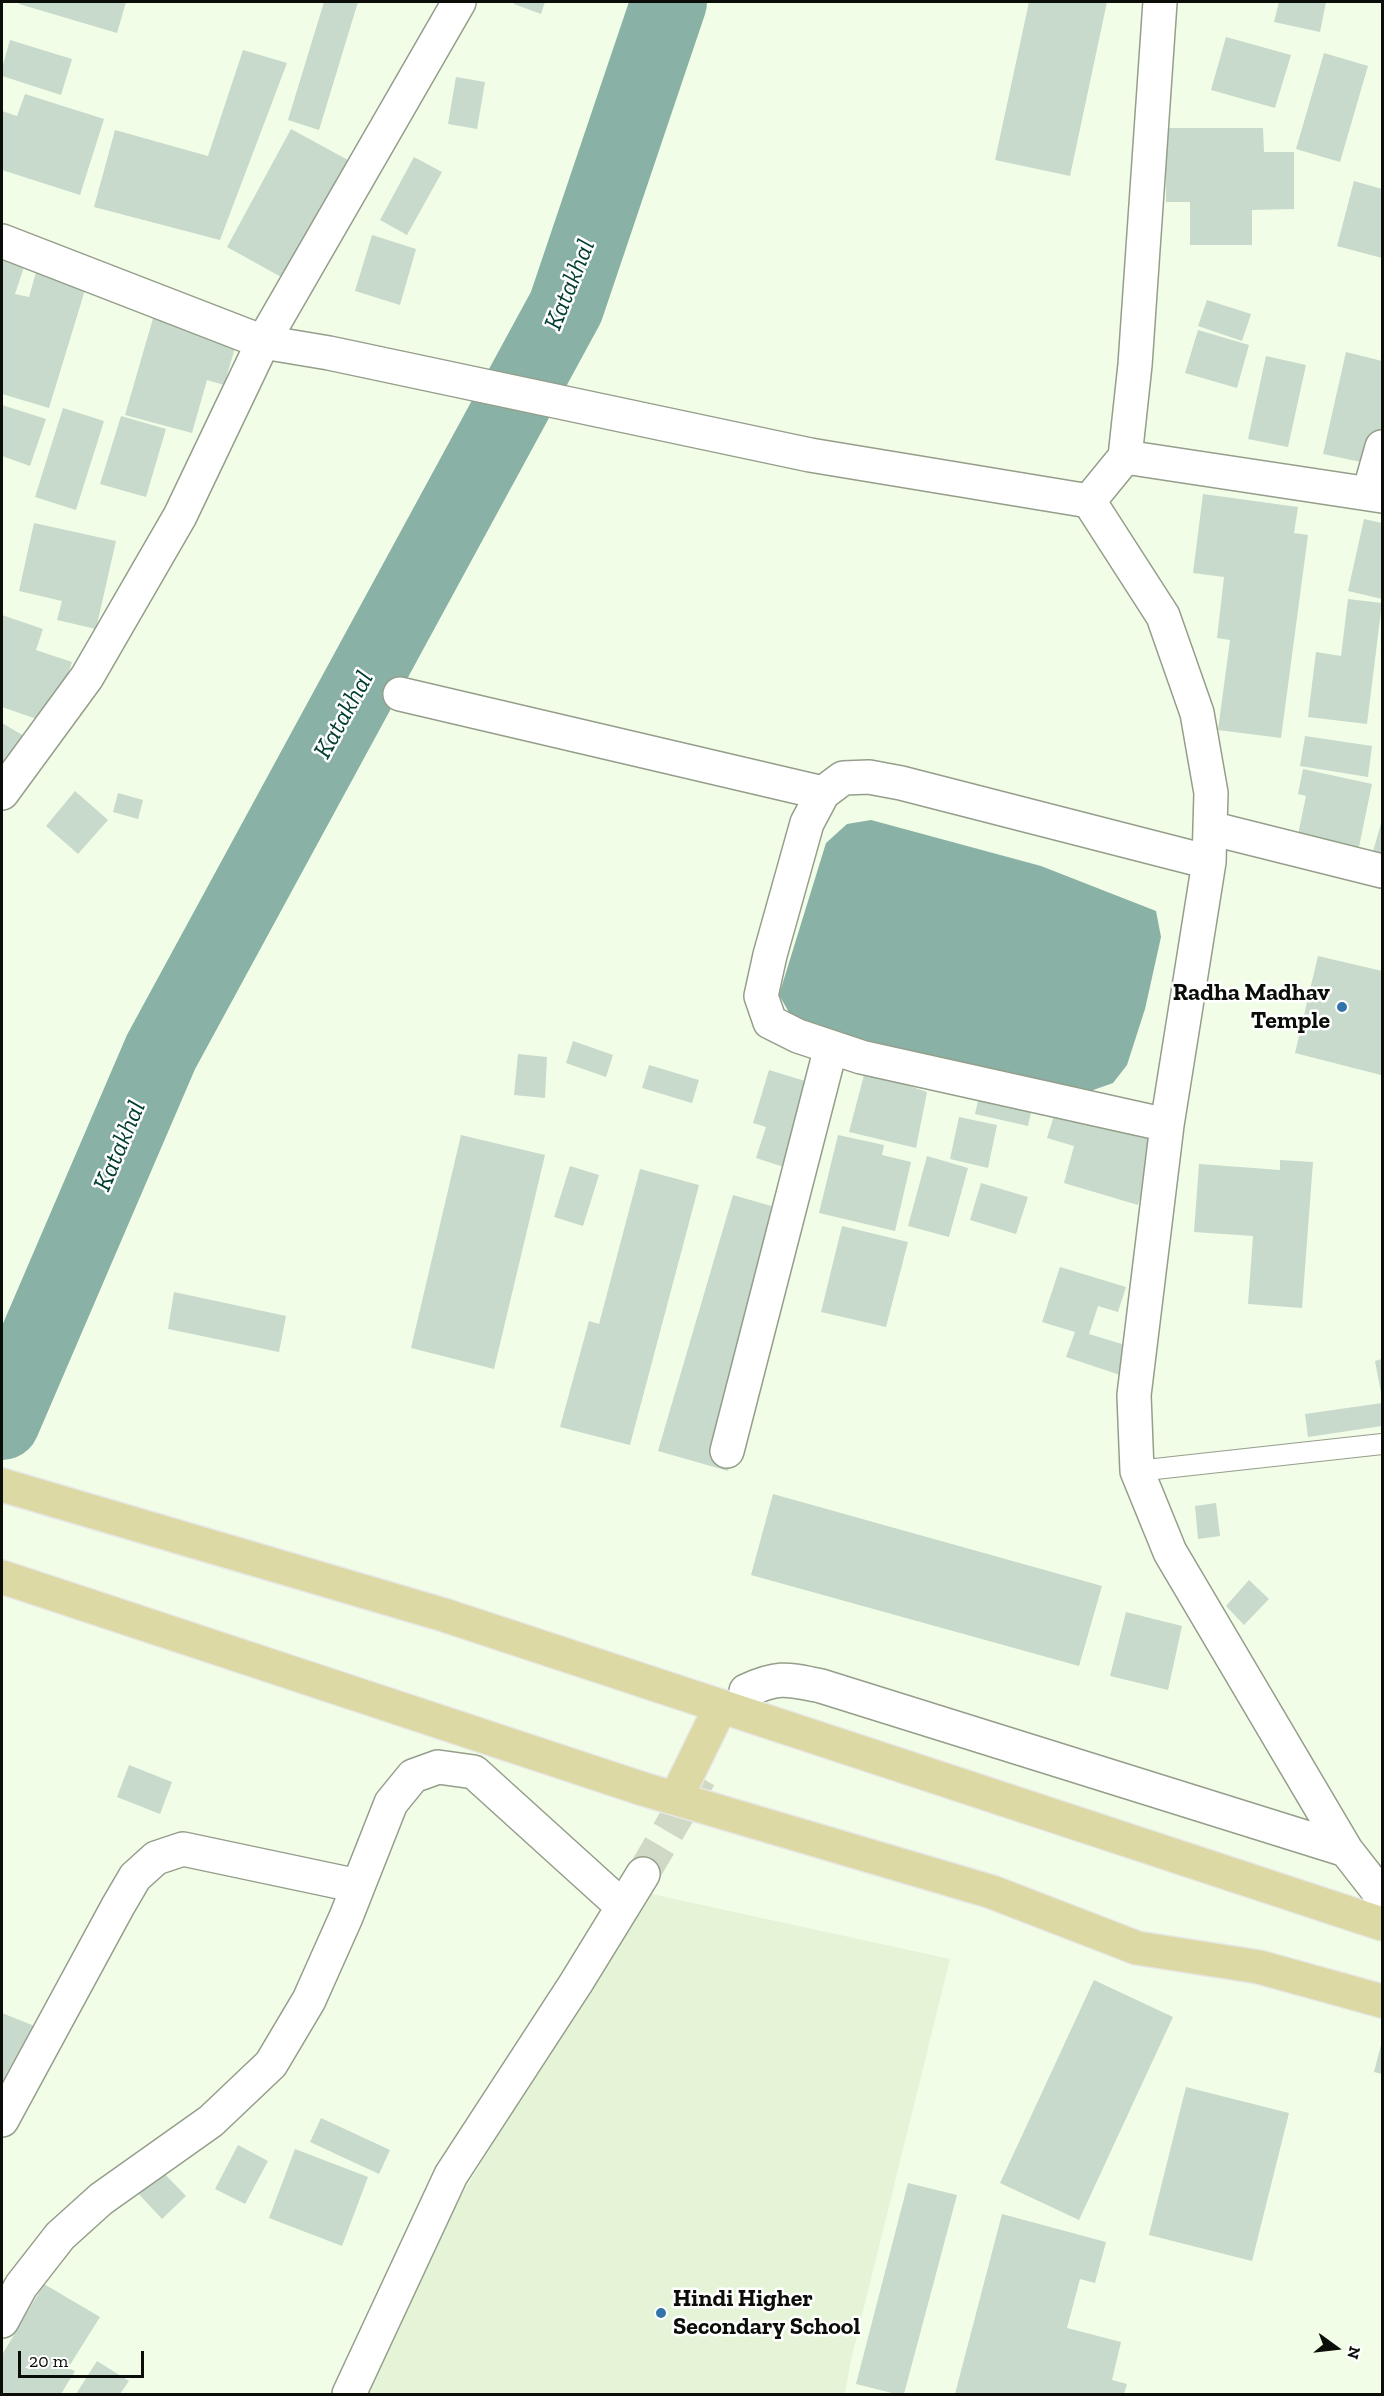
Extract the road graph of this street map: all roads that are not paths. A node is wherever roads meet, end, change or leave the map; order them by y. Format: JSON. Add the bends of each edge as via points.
{"nodes":[{"id":1,"x":459,"y":2,"type":"edge"},
{"id":2,"x":1160,"y":2,"type":"edge"},
{"id":3,"x":2,"y":241,"type":"edge"},
{"id":4,"x":263,"y":342,"type":"junction"},
{"id":5,"x":1383,"y":447,"type":"edge"},
{"id":6,"x":1125,"y":457,"type":"junction"},
{"id":7,"x":1376,"y":494,"type":"edge"},
{"id":8,"x":1089,"y":501,"type":"junction"},
{"id":9,"x":400,"y":694,"type":"dead end"},
{"id":10,"x":2,"y":793,"type":"edge"},
{"id":11,"x":823,"y":794,"type":"junction"},
{"id":12,"x":1210,"y":828,"type":"junction"},
{"id":13,"x":1209,"y":862,"type":"junction"},
{"id":14,"x":1383,"y":871,"type":"edge"},
{"id":15,"x":831,"y":1047,"type":"junction"},
{"id":16,"x":1167,"y":1125,"type":"junction"},
{"id":17,"x":1383,"y":1444,"type":"edge"},
{"id":18,"x":727,"y":1451,"type":"dead end"},
{"id":19,"x":1137,"y":1471,"type":"junction"},
{"id":20,"x":2,"y":1485,"type":"edge"},
{"id":21,"x":2,"y":1577,"type":"edge"},
{"id":22,"x":734,"y":1699,"type":"junction"},
{"id":23,"x":676,"y":1798,"type":"junction"},
{"id":24,"x":1346,"y":1850,"type":"junction"},
{"id":25,"x":643,"y":1874,"type":"tunnel mouth"},
{"id":26,"x":358,"y":1886,"type":"junction"},
{"id":27,"x":1383,"y":1896,"type":"edge"},
{"id":28,"x":623,"y":1907,"type":"junction"},
{"id":29,"x":1383,"y":1924,"type":"edge"},
{"id":30,"x":1383,"y":2001,"type":"edge"},
{"id":31,"x":2,"y":2120,"type":"edge"},
{"id":32,"x":2,"y":2321,"type":"edge"},
{"id":33,"x":349,"y":2394,"type":"edge"}],
"edges":[{"from":1,"to":4,"type":"street"},
{"from":2,"to":6,"type":"street"},
{"from":3,"to":4,"type":"street"},
{"from":4,"to":8,"type":"street","via":[[810,455]]},
{"from":4,"to":10,"type":"street","via":[[180,516],[140,586],[87,676]]},
{"from":5,"to":7,"type":"street"},
{"from":6,"to":7,"type":"street"},
{"from":6,"to":8,"type":"street"},
{"from":8,"to":12,"type":"street","via":[[1163,616],[1197,713],[1211,793]]},
{"from":9,"to":11,"type":"street"},
{"from":11,"to":13,"type":"street","via":[[843,778],[869,777]]},
{"from":11,"to":15,"type":"street","via":[[807,823],[761,996],[770,1022]]},
{"from":12,"to":13,"type":"street"},
{"from":12,"to":14,"type":"street"},
{"from":13,"to":16,"type":"street"},
{"from":15,"to":16,"type":"street"},
{"from":15,"to":18,"type":"street"},
{"from":16,"to":19,"type":"street","via":[[1134,1395]]},
{"from":17,"to":19,"type":"lane"},
{"from":19,"to":24,"type":"street","via":[[1170,1552]]},
{"from":20,"to":22,"type":"main road"},
{"from":21,"to":23,"type":"main road"},
{"from":22,"to":23,"type":"main road"},
{"from":22,"to":24,"type":"street","via":[[771,1680],[820,1686]]},
{"from":22,"to":29,"type":"main road"},
{"from":23,"to":30,"type":"main road","via":[[992,1892],[1137,1948],[1259,1967]]},
{"from":24,"to":27,"type":"street"},
{"from":25,"to":28,"type":"street"},
{"from":26,"to":28,"type":"street","via":[[391,1803],[413,1776],[438,1767],[474,1772]]},
{"from":26,"to":31,"type":"street","via":[[183,1849],[156,1858],[135,1877]]},
{"from":26,"to":32,"type":"street","via":[[309,2000],[271,2064],[211,2121],[101,2199],[60,2236],[21,2286]]},
{"from":28,"to":33,"type":"street","via":[[451,2175]]}]}
